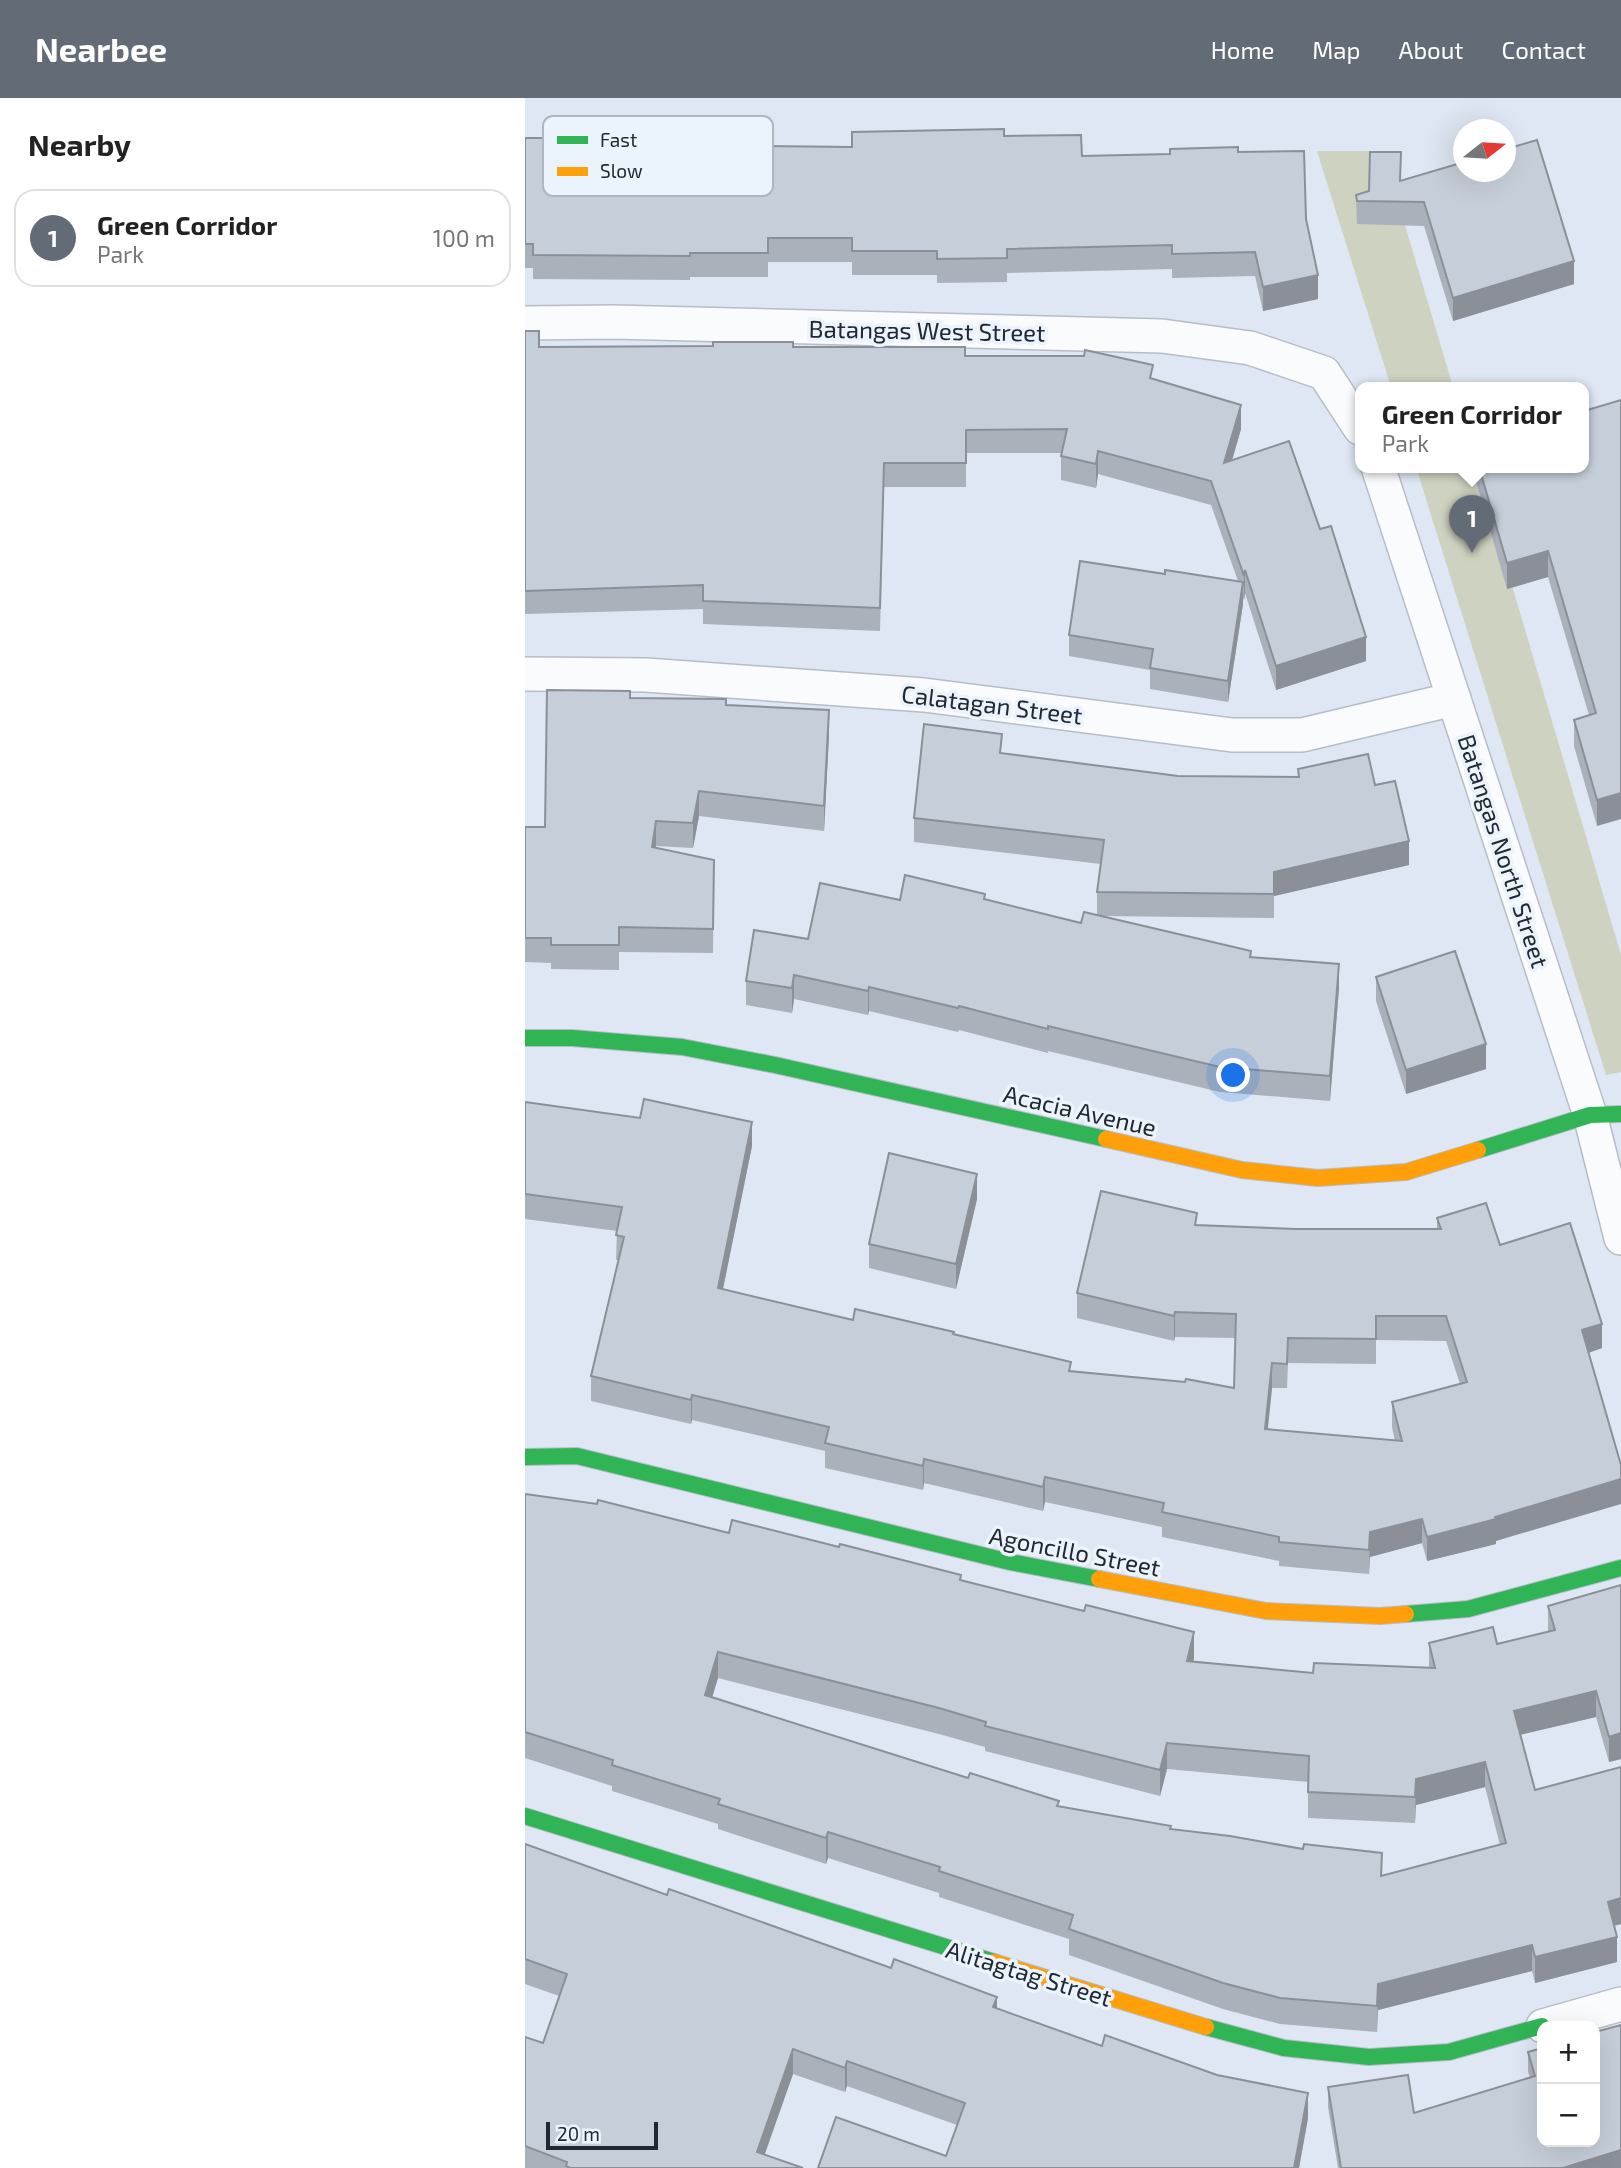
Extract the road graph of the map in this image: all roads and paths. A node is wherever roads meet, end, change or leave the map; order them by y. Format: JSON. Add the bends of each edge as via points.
{"nodes":[{"id":1,"x":525,"y":323,"type":"edge"},
{"id":2,"x":1355,"y":420,"type":"edge"},
{"id":3,"x":1380,"y":473,"type":"edge"},
{"id":4,"x":525,"y":674,"type":"edge"},
{"id":5,"x":1454,"y":699,"type":"junction"},
{"id":6,"x":525,"y":1038,"type":"edge"},
{"id":7,"x":1605,"y":1114,"type":"edge"},
{"id":8,"x":1621,"y":1238,"type":"edge"},
{"id":9,"x":525,"y":1457,"type":"edge"},
{"id":10,"x":1621,"y":1568,"type":"edge"},
{"id":11,"x":525,"y":1816,"type":"edge"},
{"id":12,"x":1621,"y":2004,"type":"edge"},
{"id":13,"x":1561,"y":2021,"type":"edge"},
{"id":14,"x":1537,"y":2028,"type":"edge"}],
"edges":[{"from":1,"to":2,"type":"street","name":"Batangas West Street","via":[[1162,336],[1250,348],[1324,373]]},
{"from":3,"to":5,"type":"street","name":"Batangas North Street"},
{"from":4,"to":5,"type":"street","name":"Calatagan Street","via":[[646,675],[924,695],[1232,735],[1302,735]]},
{"from":5,"to":7,"type":"street","name":"Batangas North Street"},
{"from":6,"to":7,"type":"street","name":"Acacia Avenue","via":[[683,1047],[1242,1170],[1318,1178],[1406,1172]]},
{"from":7,"to":8,"type":"street","name":"Batangas North Street"},
{"from":9,"to":10,"type":"street","name":"Agoncillo Street","via":[[577,1456],[1010,1562],[1266,1611],[1380,1616],[1468,1609]]},
{"from":11,"to":14,"type":"street","name":"Alitagtag Street","via":[[1163,2015],[1285,2048],[1369,2057],[1449,2052]]},
{"from":12,"to":13,"type":"street","name":"Alitagtag Street"}]}
